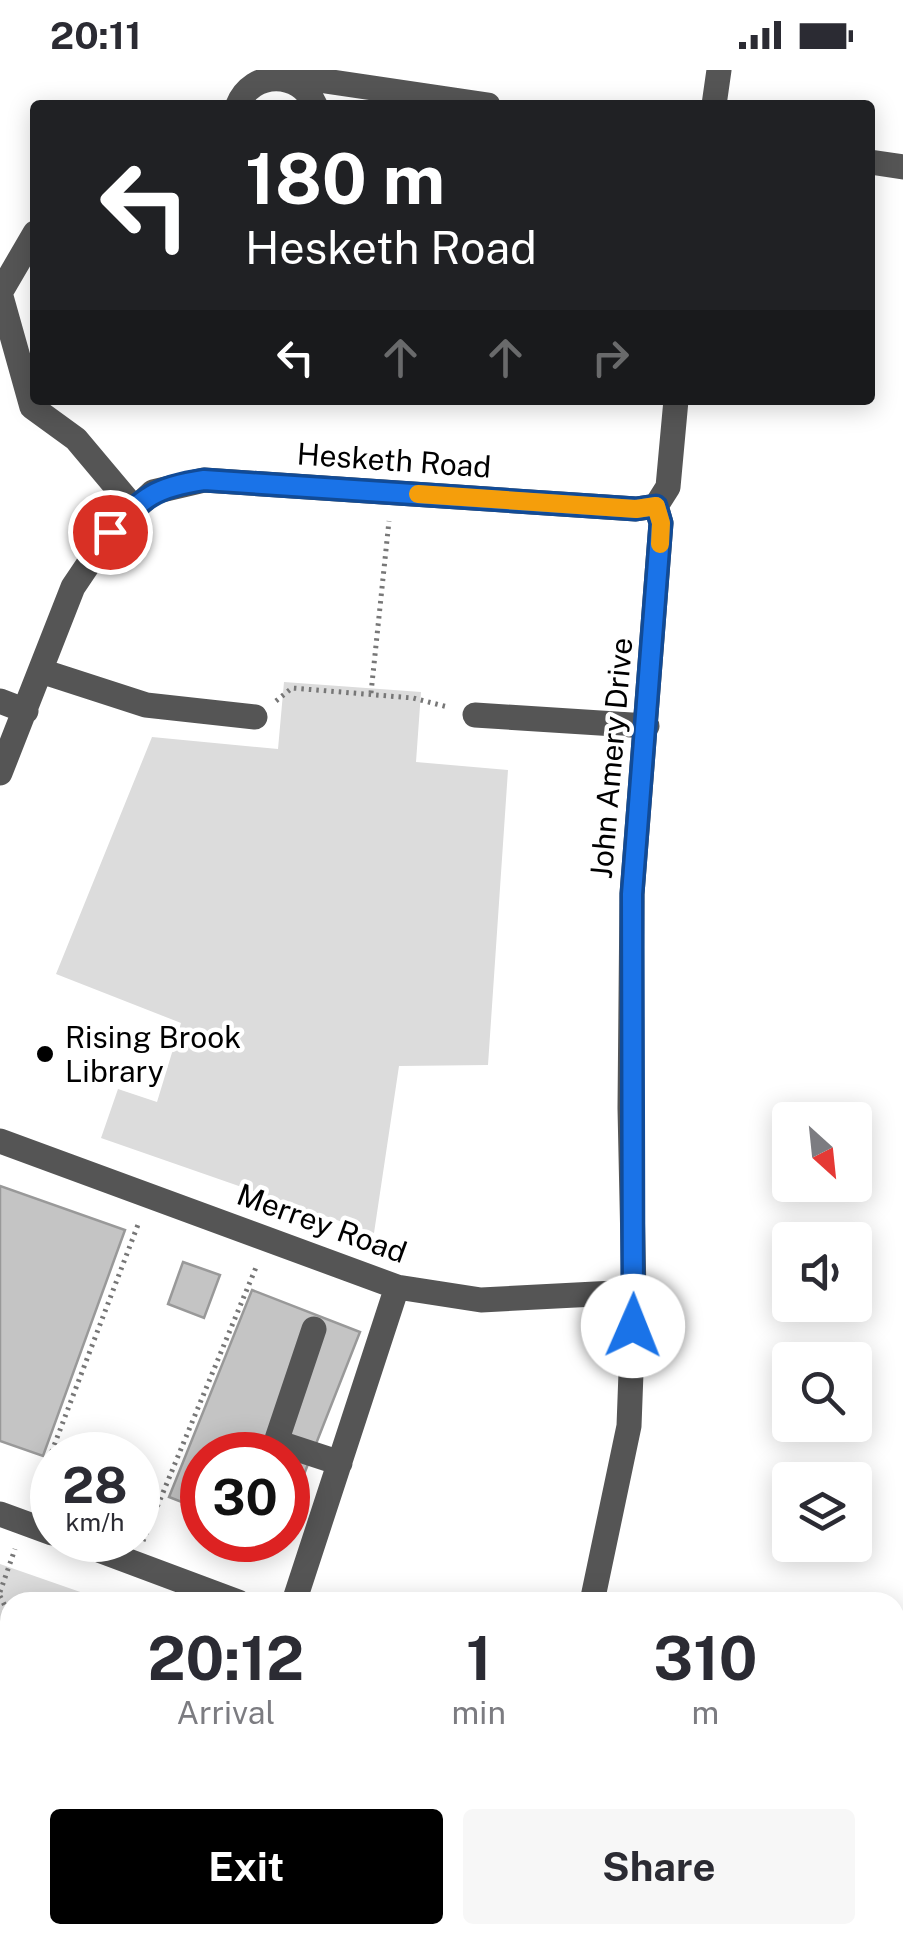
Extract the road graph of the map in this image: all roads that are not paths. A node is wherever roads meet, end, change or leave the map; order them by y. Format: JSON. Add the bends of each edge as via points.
{"nodes":[{"id":1,"x":720,"y":70,"type":"edge"},
{"id":2,"x":291,"y":76,"type":"junction"},
{"id":3,"x":241,"y":100,"type":"edge"},
{"id":4,"x":313,"y":100,"type":"edge"},
{"id":5,"x":454,"y":100,"type":"edge"},
{"id":6,"x":715,"y":100,"type":"edge"},
{"id":7,"x":875,"y":163,"type":"edge"},
{"id":8,"x":903,"y":167,"type":"edge"},
{"id":9,"x":30,"y":242,"type":"edge"},
{"id":10,"x":30,"y":400,"type":"edge"},
{"id":11,"x":31,"y":405,"type":"edge"},
{"id":12,"x":676,"y":405,"type":"edge"},
{"id":13,"x":656,"y":506,"type":"junction"},
{"id":14,"x":134,"y":508,"type":"junction"},
{"id":15,"x":41,"y":671,"type":"junction"},
{"id":16,"x":0,"y":700,"type":"edge"},
{"id":17,"x":26,"y":711,"type":"junction"},
{"id":18,"x":476,"y":715,"type":"road end"},
{"id":19,"x":255,"y":717,"type":"road end"},
{"id":20,"x":647,"y":726,"type":"junction"},
{"id":21,"x":0,"y":773,"type":"edge"},
{"id":22,"x":0,"y":1141,"type":"edge"},
{"id":23,"x":397,"y":1286,"type":"junction"},
{"id":24,"x":634,"y":1292,"type":"junction"},
{"id":25,"x":314,"y":1329,"type":"dead end"},
{"id":26,"x":340,"y":1463,"type":"junction"},
{"id":27,"x":135,"y":1562,"type":"edge"},
{"id":28,"x":212,"y":1592,"type":"edge"},
{"id":29,"x":297,"y":1592,"type":"edge"},
{"id":30,"x":594,"y":1592,"type":"edge"}],
"edges":[{"from":1,"to":6,"type":"street"},
{"from":2,"to":3,"type":"street","via":[[264,76]]},
{"from":2,"to":4,"type":"street"},
{"from":2,"to":5,"type":"street"},
{"from":7,"to":8,"type":"street"},
{"from":9,"to":10,"type":"street","via":[[0,293]]},
{"from":11,"to":14,"type":"street","via":[[76,439]]},
{"from":12,"to":13,"type":"street","name":"John Amery Drive","via":[[668,487]]},
{"from":13,"to":14,"type":"street","name":"Hesketh Road","via":[[204,480],[153,492]]},
{"from":13,"to":20,"type":"street","name":"John Amery Drive","via":[[661,523]]},
{"from":14,"to":15,"type":"street","name":"Hesketh Road","via":[[73,587]]},
{"from":15,"to":17,"type":"street","name":"Hesketh Road"},
{"from":15,"to":19,"type":"street","via":[[146,704]]},
{"from":16,"to":17,"type":"street"},
{"from":17,"to":21,"type":"street","name":"Hesketh Road"},
{"from":18,"to":20,"type":"street"},
{"from":20,"to":24,"type":"street","name":"John Amery Drive","via":[[632,894]]},
{"from":22,"to":23,"type":"street","name":"Merrey Road"},
{"from":23,"to":24,"type":"street","name":"Merrey Road","via":[[481,1300]]},
{"from":23,"to":26,"type":"street"},
{"from":24,"to":30,"type":"street","name":"John Amery Drive","via":[[629,1426]]},
{"from":25,"to":26,"type":"street","via":[[276,1442]]},
{"from":26,"to":29,"type":"street"},
{"from":27,"to":28,"type":"street"}]}
